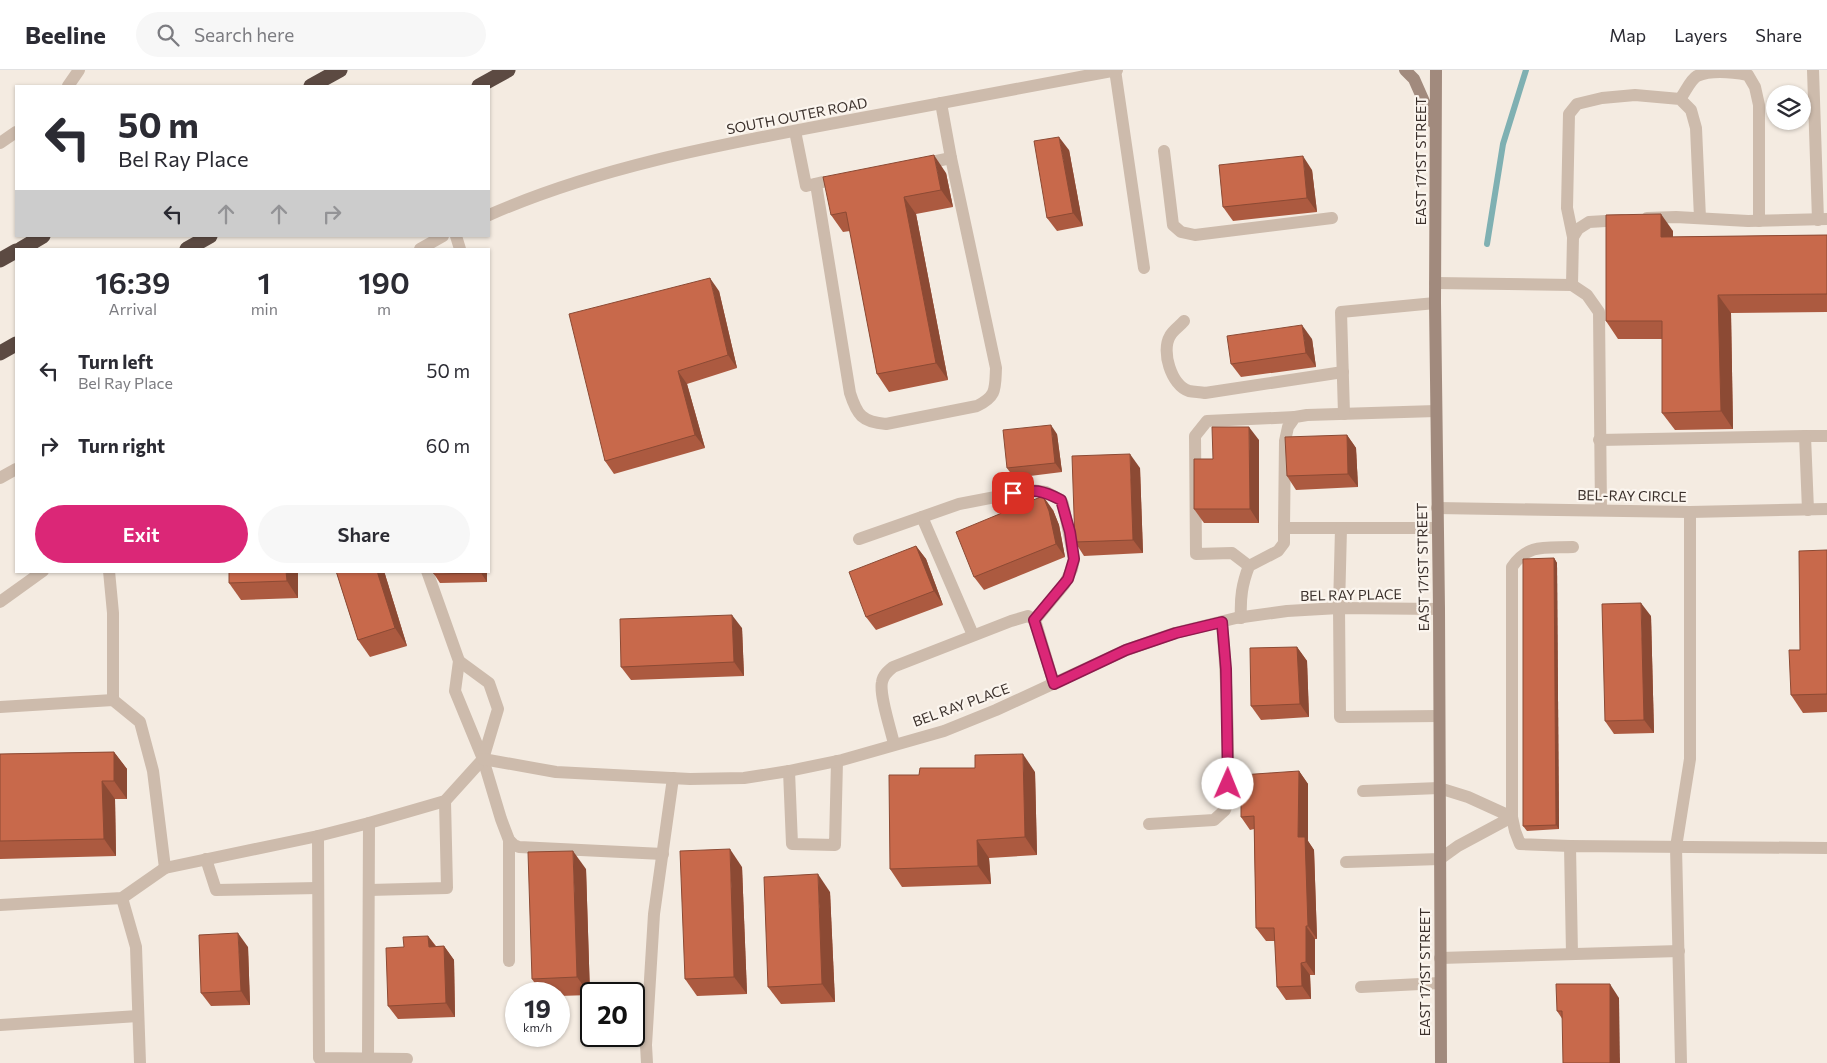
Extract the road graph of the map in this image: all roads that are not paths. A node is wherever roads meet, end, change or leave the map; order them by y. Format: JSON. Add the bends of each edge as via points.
{"nodes":[{"id":1,"x":79,"y":70,"type":"edge"},
{"id":2,"x":340,"y":70,"type":"edge"},
{"id":3,"x":1116,"y":70,"type":"edge"},
{"id":4,"x":1405,"y":70,"type":"edge"},
{"id":5,"x":1436,"y":70,"type":"edge"},
{"id":6,"x":1813,"y":70,"type":"edge"},
{"id":7,"x":507,"y":71,"type":"edge"},
{"id":8,"x":69,"y":85,"type":"edge"},
{"id":9,"x":313,"y":85,"type":"edge"},
{"id":10,"x":481,"y":85,"type":"edge"},
{"id":11,"x":1680,"y":99,"type":"junction"},
{"id":12,"x":941,"y":103,"type":"junction"},
{"id":13,"x":1436,"y":128,"type":"junction"},
{"id":14,"x":794,"y":131,"type":"junction"},
{"id":15,"x":15,"y":133,"type":"edge"},
{"id":16,"x":0,"y":143,"type":"edge"},
{"id":17,"x":1164,"y":151,"type":"dead end"},
{"id":18,"x":950,"y":158,"type":"junction"},
{"id":19,"x":912,"y":166,"type":"edge"},
{"id":20,"x":836,"y":180,"type":"edge"},
{"id":21,"x":816,"y":184,"type":"junction"},
{"id":22,"x":490,"y":215,"type":"edge"},
{"id":23,"x":1332,"y":218,"type":"dead end"},
{"id":24,"x":1700,"y":218,"type":"junction"},
{"id":25,"x":1823,"y":220,"type":"edge"},
{"id":26,"x":1759,"y":221,"type":"junction"},
{"id":27,"x":41,"y":237,"type":"edge"},
{"id":28,"x":208,"y":237,"type":"edge"},
{"id":29,"x":441,"y":237,"type":"edge"},
{"id":30,"x":1573,"y":237,"type":"junction"},
{"id":31,"x":23,"y":248,"type":"edge"},
{"id":32,"x":189,"y":248,"type":"edge"},
{"id":33,"x":422,"y":248,"type":"edge"},
{"id":34,"x":15,"y":252,"type":"edge"},
{"id":35,"x":0,"y":260,"type":"edge"},
{"id":36,"x":1144,"y":268,"type":"dead end"},
{"id":37,"x":1435,"y":283,"type":"junction"},
{"id":38,"x":1572,"y":285,"type":"junction"},
{"id":39,"x":1435,"y":303,"type":"junction"},
{"id":40,"x":1184,"y":321,"type":"dead end"},
{"id":41,"x":15,"y":345,"type":"edge"},
{"id":42,"x":0,"y":353,"type":"edge"},
{"id":43,"x":1343,"y":372,"type":"junction"},
{"id":44,"x":1436,"y":411,"type":"junction"},
{"id":45,"x":1344,"y":414,"type":"junction"},
{"id":46,"x":1295,"y":417,"type":"junction"},
{"id":47,"x":1805,"y":436,"type":"junction"},
{"id":48,"x":1827,"y":436,"type":"edge"},
{"id":49,"x":1599,"y":440,"type":"junction"},
{"id":50,"x":15,"y":469,"type":"edge"},
{"id":51,"x":0,"y":478,"type":"edge"},
{"id":52,"x":1437,"y":508,"type":"junction"},
{"id":53,"x":1601,"y":510,"type":"junction"},
{"id":54,"x":1808,"y":510,"type":"junction"},
{"id":55,"x":1827,"y":510,"type":"edge"},
{"id":56,"x":1690,"y":512,"type":"junction"},
{"id":57,"x":922,"y":516,"type":"junction"},
{"id":58,"x":1284,"y":528,"type":"junction"},
{"id":59,"x":1341,"y":528,"type":"junction"},
{"id":60,"x":1437,"y":528,"type":"junction"},
{"id":61,"x":859,"y":539,"type":"dead end"},
{"id":62,"x":1572,"y":547,"type":"dead end"},
{"id":63,"x":1249,"y":566,"type":"junction"},
{"id":64,"x":40,"y":573,"type":"edge"},
{"id":65,"x":109,"y":573,"type":"edge"},
{"id":66,"x":428,"y":573,"type":"edge"},
{"id":67,"x":0,"y":602,"type":"edge"},
{"id":68,"x":1339,"y":608,"type":"junction"},
{"id":69,"x":1439,"y":609,"type":"junction"},
{"id":70,"x":1241,"y":618,"type":"junction"},
{"id":71,"x":1034,"y":620,"type":"junction"},
{"id":72,"x":1222,"y":622,"type":"junction"},
{"id":73,"x":973,"y":635,"type":"junction"},
{"id":74,"x":459,"y":661,"type":"junction"},
{"id":75,"x":1054,"y":684,"type":"junction"},
{"id":76,"x":114,"y":700,"type":"junction"},
{"id":77,"x":0,"y":708,"type":"edge"},
{"id":78,"x":1439,"y":716,"type":"junction"},
{"id":79,"x":894,"y":744,"type":"junction"},
{"id":80,"x":483,"y":759,"type":"junction"},
{"id":81,"x":837,"y":761,"type":"junction"},
{"id":82,"x":789,"y":771,"type":"junction"},
{"id":83,"x":673,"y":778,"type":"junction"},
{"id":84,"x":1439,"y":788,"type":"junction"},
{"id":85,"x":1363,"y":791,"type":"dead end"},
{"id":86,"x":445,"y":802,"type":"junction"},
{"id":87,"x":1512,"y":817,"type":"junction"},
{"id":88,"x":369,"y":823,"type":"junction"},
{"id":89,"x":1150,"y":824,"type":"dead end"},
{"id":90,"x":318,"y":836,"type":"junction"},
{"id":91,"x":509,"y":840,"type":"junction"},
{"id":92,"x":1570,"y":846,"type":"junction"},
{"id":93,"x":1676,"y":847,"type":"junction"},
{"id":94,"x":1827,"y":848,"type":"edge"},
{"id":95,"x":662,"y":854,"type":"junction"},
{"id":96,"x":206,"y":859,"type":"junction"},
{"id":97,"x":1440,"y":859,"type":"junction"},
{"id":98,"x":1346,"y":862,"type":"dead end"},
{"id":99,"x":165,"y":868,"type":"junction"},
{"id":100,"x":318,"y":888,"type":"junction"},
{"id":101,"x":369,"y":890,"type":"junction"},
{"id":102,"x":122,"y":898,"type":"junction"},
{"id":103,"x":0,"y":905,"type":"edge"},
{"id":104,"x":1678,"y":951,"type":"junction"},
{"id":105,"x":1572,"y":954,"type":"junction"},
{"id":106,"x":1440,"y":958,"type":"junction"},
{"id":107,"x":509,"y":962,"type":"dead end"},
{"id":108,"x":1440,"y":984,"type":"junction"},
{"id":109,"x":1361,"y":987,"type":"dead end"},
{"id":110,"x":138,"y":1016,"type":"junction"},
{"id":111,"x":0,"y":1025,"type":"edge"},
{"id":112,"x":368,"y":1059,"type":"junction"},
{"id":113,"x":407,"y":1059,"type":"dead end"},
{"id":114,"x":140,"y":1063,"type":"edge"},
{"id":115,"x":647,"y":1063,"type":"edge"},
{"id":116,"x":1441,"y":1063,"type":"edge"},
{"id":117,"x":1681,"y":1063,"type":"edge"}],
"edges":[{"from":1,"to":8,"type":"street"},
{"from":2,"to":9,"type":"highway"},
{"from":3,"to":12,"type":"street","name":"SOUTH OUTER ROAD"},
{"from":3,"to":36,"type":"street"},
{"from":4,"to":13,"type":"main road","via":[[1414,79]]},
{"from":5,"to":13,"type":"main road","name":"EAST 171ST STREET"},
{"from":6,"to":25,"type":"street"},
{"from":7,"to":10,"type":"highway"},
{"from":11,"to":24,"type":"street","via":[[1691,110],[1696,128]]},
{"from":11,"to":26,"type":"street","via":[[1696,77],[1710,72],[1748,75],[1756,88],[1759,105]]},
{"from":11,"to":30,"type":"street","via":[[1635,95],[1602,98],[1577,104],[1569,114],[1567,208]]},
{"from":12,"to":14,"type":"street","name":"SOUTH OUTER ROAD"},
{"from":12,"to":18,"type":"street"},
{"from":13,"to":37,"type":"main road","name":"EAST 171ST STREET"},
{"from":14,"to":21,"type":"street","via":[[806,186]]},
{"from":14,"to":22,"type":"street","name":"SOUTH OUTER ROAD","via":[[593,177]]},
{"from":15,"to":16,"type":"street"},
{"from":17,"to":23,"type":"street","via":[[1173,225],[1181,232],[1195,235]]},
{"from":18,"to":19,"type":"street"},
{"from":18,"to":21,"type":"street","via":[[996,368],[995,389],[989,400],[977,406],[886,424],[864,419],[854,407]]},
{"from":20,"to":21,"type":"street"},
{"from":24,"to":26,"type":"street"},
{"from":24,"to":30,"type":"street","via":[[1589,222]]},
{"from":25,"to":26,"type":"street"},
{"from":27,"to":31,"type":"highway"},
{"from":28,"to":32,"type":"highway"},
{"from":29,"to":33,"type":"street"},
{"from":30,"to":38,"type":"street"},
{"from":34,"to":35,"type":"highway"},
{"from":37,"to":38,"type":"street"},
{"from":37,"to":39,"type":"main road","name":"EAST 171ST STREET"},
{"from":38,"to":49,"type":"street","via":[[1587,295],[1599,312]]},
{"from":39,"to":43,"type":"street","via":[[1341,312]]},
{"from":39,"to":44,"type":"main road","name":"EAST 171ST STREET"},
{"from":40,"to":43,"type":"street","via":[[1170,336],[1167,351],[1168,366],[1187,390],[1205,393]]},
{"from":41,"to":42,"type":"highway"},
{"from":43,"to":45,"type":"street"},
{"from":44,"to":45,"type":"street"},
{"from":44,"to":52,"type":"main road","name":"EAST 171ST STREET"},
{"from":45,"to":46,"type":"street"},
{"from":46,"to":58,"type":"street","via":[[1288,427],[1285,441]]},
{"from":46,"to":63,"type":"street","via":[[1207,421],[1195,436],[1196,554],[1232,553]]},
{"from":47,"to":48,"type":"street"},
{"from":47,"to":49,"type":"street"},
{"from":47,"to":54,"type":"street"},
{"from":49,"to":53,"type":"street"},
{"from":50,"to":51,"type":"street"},
{"from":52,"to":53,"type":"street","name":"BEL-RAY CIRCLE"},
{"from":52,"to":60,"type":"main road","name":"EAST 171ST STREET"},
{"from":53,"to":56,"type":"street","name":"BEL-RAY CIRCLE"},
{"from":54,"to":55,"type":"street","name":"BEL-RAY CIRCLE"},
{"from":54,"to":56,"type":"street","name":"BEL-RAY CIRCLE"},
{"from":56,"to":93,"type":"street","via":[[1690,759]]},
{"from":57,"to":61,"type":"street"},
{"from":57,"to":71,"type":"street","via":[[959,504],[1031,490],[1046,492],[1061,500],[1070,532],[1073,564],[1068,579]]},
{"from":57,"to":73,"type":"street"},
{"from":58,"to":59,"type":"street"},
{"from":58,"to":63,"type":"street","via":[[1284,543],[1278,551]]},
{"from":59,"to":60,"type":"street"},
{"from":59,"to":68,"type":"street"},
{"from":60,"to":69,"type":"main road","name":"EAST 171ST STREET"},
{"from":62,"to":87,"type":"street","via":[[1531,549],[1519,556],[1512,567]]},
{"from":63,"to":70,"type":"street","via":[[1242,583]]},
{"from":64,"to":67,"type":"street"},
{"from":65,"to":76,"type":"street"},
{"from":66,"to":74,"type":"street"},
{"from":68,"to":69,"type":"street","name":"BEL RAY PLACE"},
{"from":68,"to":70,"type":"street","name":"BEL RAY PLACE"},
{"from":68,"to":78,"type":"street","via":[[1340,717]]},
{"from":69,"to":78,"type":"main road","name":"EAST 171ST STREET"},
{"from":70,"to":72,"type":"street","name":"BEL RAY PLACE"},
{"from":71,"to":73,"type":"street","via":[[1022,617]]},
{"from":71,"to":75,"type":"street"},
{"from":72,"to":75,"type":"street","name":"BEL RAY PLACE","via":[[1126,650]]},
{"from":72,"to":89,"type":"street","via":[[1228,802],[1225,810],[1214,820]]},
{"from":73,"to":79,"type":"street","via":[[887,671],[881,690]]},
{"from":74,"to":80,"type":"street","via":[[455,692]]},
{"from":74,"to":80,"type":"street","via":[[489,683],[498,709]]},
{"from":75,"to":79,"type":"street","name":"BEL RAY PLACE","via":[[944,731]]},
{"from":76,"to":77,"type":"street"},
{"from":76,"to":99,"type":"street","via":[[140,722],[153,771]]},
{"from":78,"to":84,"type":"main road","name":"EAST 171ST STREET"},
{"from":79,"to":81,"type":"street","name":"BEL RAY PLACE"},
{"from":80,"to":83,"type":"street","name":"BEL RAY PLACE","via":[[556,772]]},
{"from":80,"to":86,"type":"street"},
{"from":80,"to":91,"type":"street"},
{"from":81,"to":82,"type":"street","name":"BEL RAY PLACE"},
{"from":81,"to":82,"type":"street","via":[[835,846],[792,844]]},
{"from":82,"to":83,"type":"street","name":"BEL RAY PLACE","via":[[744,778]]},
{"from":83,"to":95,"type":"street"},
{"from":84,"to":85,"type":"street"},
{"from":84,"to":87,"type":"street"},
{"from":84,"to":97,"type":"main road","name":"EAST 171ST STREET"},
{"from":86,"to":88,"type":"street"},
{"from":86,"to":101,"type":"street","via":[[447,888]]},
{"from":87,"to":92,"type":"street","via":[[1520,844]]},
{"from":87,"to":97,"type":"street"},
{"from":88,"to":90,"type":"street"},
{"from":88,"to":101,"type":"street"},
{"from":90,"to":96,"type":"street"},
{"from":90,"to":100,"type":"street"},
{"from":91,"to":95,"type":"street","via":[[518,847]]},
{"from":91,"to":107,"type":"street"},
{"from":92,"to":93,"type":"street"},
{"from":92,"to":105,"type":"street"},
{"from":93,"to":94,"type":"street"},
{"from":93,"to":104,"type":"street"},
{"from":95,"to":115,"type":"street","via":[[654,914]]},
{"from":96,"to":99,"type":"street"},
{"from":96,"to":100,"type":"street","via":[[216,890]]},
{"from":97,"to":98,"type":"street"},
{"from":97,"to":106,"type":"main road","name":"EAST 171ST STREET"},
{"from":99,"to":102,"type":"street"},
{"from":100,"to":112,"type":"street","via":[[319,1058]]},
{"from":101,"to":112,"type":"street"},
{"from":102,"to":103,"type":"street"},
{"from":102,"to":110,"type":"street","via":[[136,947]]},
{"from":104,"to":105,"type":"street"},
{"from":104,"to":117,"type":"street"},
{"from":105,"to":106,"type":"street"},
{"from":106,"to":108,"type":"main road","name":"EAST 171ST STREET"},
{"from":108,"to":109,"type":"street"},
{"from":108,"to":116,"type":"main road","name":"EAST 171ST STREET"},
{"from":110,"to":111,"type":"street"},
{"from":110,"to":114,"type":"street"},
{"from":112,"to":113,"type":"street"}]}
